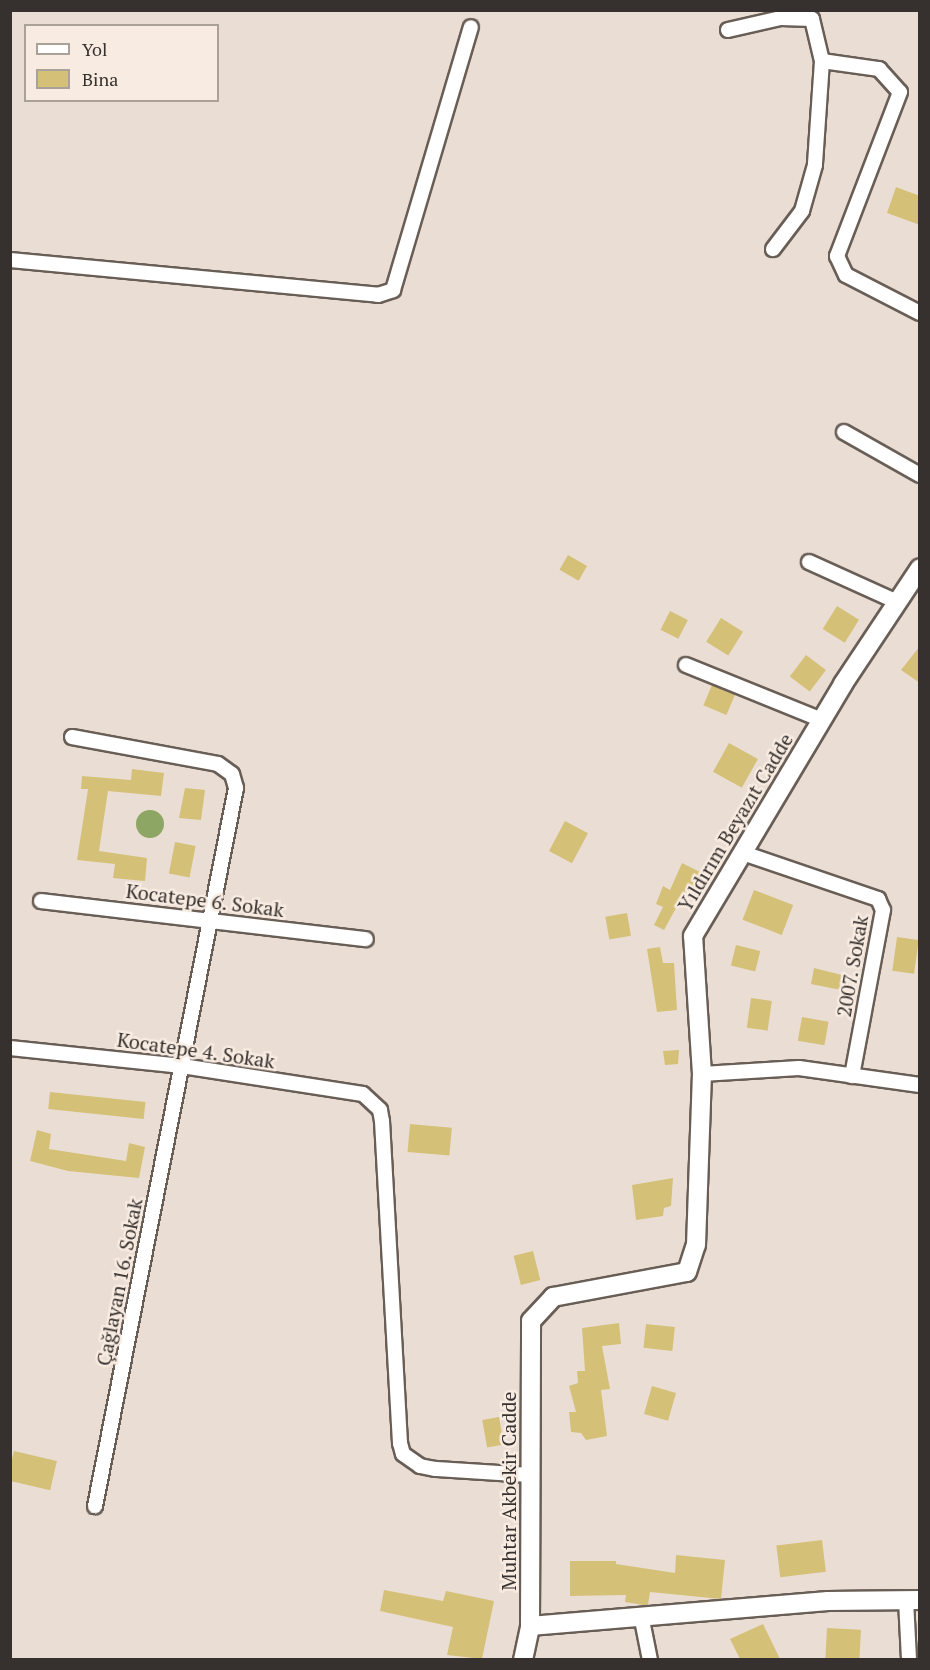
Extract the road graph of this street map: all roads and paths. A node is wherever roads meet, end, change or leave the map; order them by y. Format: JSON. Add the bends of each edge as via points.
{"nodes":[{"id":1,"x":471,"y":27,"type":"dead end"},
{"id":2,"x":729,"y":30,"type":"dead end"},
{"id":3,"x":822,"y":61,"type":"junction"},
{"id":4,"x":773,"y":249,"type":"dead end"},
{"id":5,"x":10,"y":260,"type":"edge"},
{"id":6,"x":920,"y":313,"type":"edge"},
{"id":7,"x":844,"y":432,"type":"dead end"},
{"id":8,"x":920,"y":475,"type":"edge"},
{"id":9,"x":809,"y":562,"type":"dead end"},
{"id":10,"x":920,"y":568,"type":"edge"},
{"id":11,"x":897,"y":602,"type":"junction"},
{"id":12,"x":686,"y":665,"type":"dead end"},
{"id":13,"x":822,"y":720,"type":"junction"},
{"id":14,"x":72,"y":737,"type":"dead end"},
{"id":15,"x":743,"y":853,"type":"junction"},
{"id":16,"x":40,"y":901,"type":"dead end"},
{"id":17,"x":209,"y":920,"type":"junction"},
{"id":18,"x":366,"y":939,"type":"dead end"},
{"id":19,"x":10,"y":1048,"type":"edge"},
{"id":20,"x":182,"y":1066,"type":"junction"},
{"id":21,"x":702,"y":1074,"type":"junction"},
{"id":22,"x":852,"y":1076,"type":"junction"},
{"id":23,"x":920,"y":1085,"type":"edge"},
{"id":24,"x":531,"y":1321,"type":"joint"},
{"id":25,"x":531,"y":1475,"type":"junction"},
{"id":26,"x":95,"y":1506,"type":"dead end"},
{"id":27,"x":913,"y":1600,"type":"edge"},
{"id":28,"x":641,"y":1615,"type":"junction"},
{"id":29,"x":530,"y":1626,"type":"junction"},
{"id":30,"x":523,"y":1659,"type":"edge"},
{"id":31,"x":650,"y":1659,"type":"edge"},
{"id":32,"x":909,"y":1659,"type":"edge"}],
"edges":[{"from":1,"to":5,"type":"street","via":[[393,290],[378,295]]},
{"from":2,"to":3,"type":"street","via":[[781,18],[812,19]]},
{"from":3,"to":4,"type":"street","via":[[815,165],[802,211]]},
{"from":3,"to":6,"type":"street","via":[[879,69],[900,92],[837,256],[846,275]]},
{"from":7,"to":8,"type":"street"},
{"from":9,"to":11,"type":"street"},
{"from":10,"to":11,"type":"street","name":"Yıldırım Beyazıt Cadde"},
{"from":11,"to":13,"type":"street","name":"Yıldırım Beyazıt Cadde"},
{"from":12,"to":13,"type":"street"},
{"from":13,"to":15,"type":"street","name":"Yıldırım Beyazıt Cadde"},
{"from":14,"to":17,"type":"street","name":"Çağlayan 16. Sokak","via":[[218,764],[232,774],[236,788]]},
{"from":15,"to":21,"type":"street","name":"Yıldırım Beyazıt Cadde","via":[[693,936]]},
{"from":15,"to":22,"type":"street","name":"2007. Sokak","via":[[878,899],[883,910]]},
{"from":16,"to":17,"type":"street","name":"Kocatepe 6. Sokak"},
{"from":17,"to":18,"type":"street","name":"Kocatepe 6. Sokak"},
{"from":17,"to":20,"type":"street","name":"Çağlayan 16. Sokak"},
{"from":19,"to":20,"type":"street","name":"Kocatepe 4. Sokak"},
{"from":20,"to":25,"type":"street","name":"Kocatepe 4. Sokak","via":[[363,1094],[373,1103],[382,1121],[400,1443],[404,1454],[420,1467]]},
{"from":20,"to":26,"type":"street","name":"Çağlayan 16. Sokak"},
{"from":21,"to":22,"type":"street","via":[[799,1068]]},
{"from":21,"to":24,"type":"street","name":"Yıldırım Beyazıt Cadde","via":[[696,1245],[687,1272],[553,1297]]},
{"from":22,"to":23,"type":"street"},
{"from":24,"to":25,"type":"street","name":"Muhtar Akbekir Cadde"},
{"from":25,"to":29,"type":"street","name":"Muhtar Akbekir Cadde"},
{"from":27,"to":28,"type":"street"},
{"from":27,"to":32,"type":"street"},
{"from":28,"to":29,"type":"street"},
{"from":28,"to":31,"type":"street"},
{"from":29,"to":30,"type":"street","name":"Muhtar Akbekir Cadde"}]}
